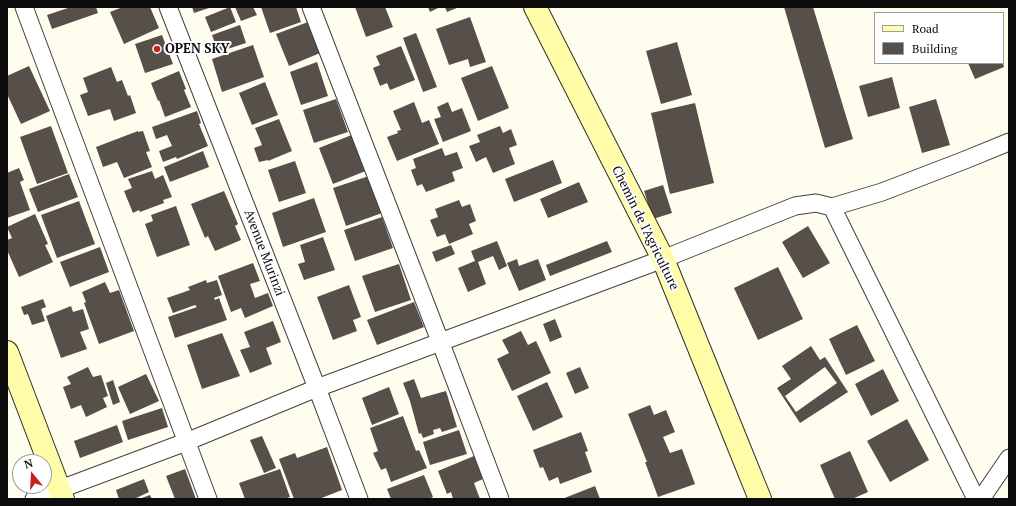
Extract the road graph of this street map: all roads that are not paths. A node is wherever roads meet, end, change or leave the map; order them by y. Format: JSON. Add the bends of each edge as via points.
{"nodes":[{"id":1,"x":24,"y":7,"type":"edge"},
{"id":2,"x":168,"y":7,"type":"edge"},
{"id":3,"x":311,"y":7,"type":"edge"},
{"id":4,"x":535,"y":7,"type":"edge"},
{"id":5,"x":1009,"y":142,"type":"edge"},
{"id":6,"x":832,"y":207,"type":"junction"},
{"id":7,"x":663,"y":259,"type":"junction"},
{"id":8,"x":440,"y":341,"type":"junction"},
{"id":9,"x":7,"y":352,"type":"edge"},
{"id":10,"x":317,"y":388,"type":"junction"},
{"id":11,"x":186,"y":442,"type":"junction"},
{"id":12,"x":1009,"y":458,"type":"edge"},
{"id":13,"x":61,"y":494,"type":"edge"},
{"id":14,"x":34,"y":499,"type":"edge"},
{"id":15,"x":208,"y":499,"type":"edge"},
{"id":16,"x":359,"y":499,"type":"edge"},
{"id":17,"x":500,"y":499,"type":"edge"},
{"id":18,"x":760,"y":499,"type":"edge"},
{"id":19,"x":976,"y":499,"type":"edge"},
{"id":20,"x":981,"y":499,"type":"edge"}],
"edges":[{"from":1,"to":11,"type":"street"},
{"from":2,"to":10,"type":"street","name":"Avenue Murinzi"},
{"from":3,"to":8,"type":"street"},
{"from":4,"to":7,"type":"street","name":"Chemin de l'Agriculture"},
{"from":5,"to":6,"type":"street","via":[[882,192]]},
{"from":6,"to":7,"type":"street","via":[[816,203],[795,206]]},
{"from":6,"to":19,"type":"street"},
{"from":7,"to":8,"type":"street"},
{"from":7,"to":18,"type":"street","name":"Chemin de l'Agriculture"},
{"from":8,"to":10,"type":"street"},
{"from":8,"to":17,"type":"street"},
{"from":9,"to":13,"type":"street"},
{"from":10,"to":11,"type":"street"},
{"from":10,"to":16,"type":"street","name":"Avenue Murinzi"},
{"from":11,"to":13,"type":"street"},
{"from":11,"to":15,"type":"street"},
{"from":12,"to":20,"type":"street"},
{"from":13,"to":14,"type":"street"}]}
